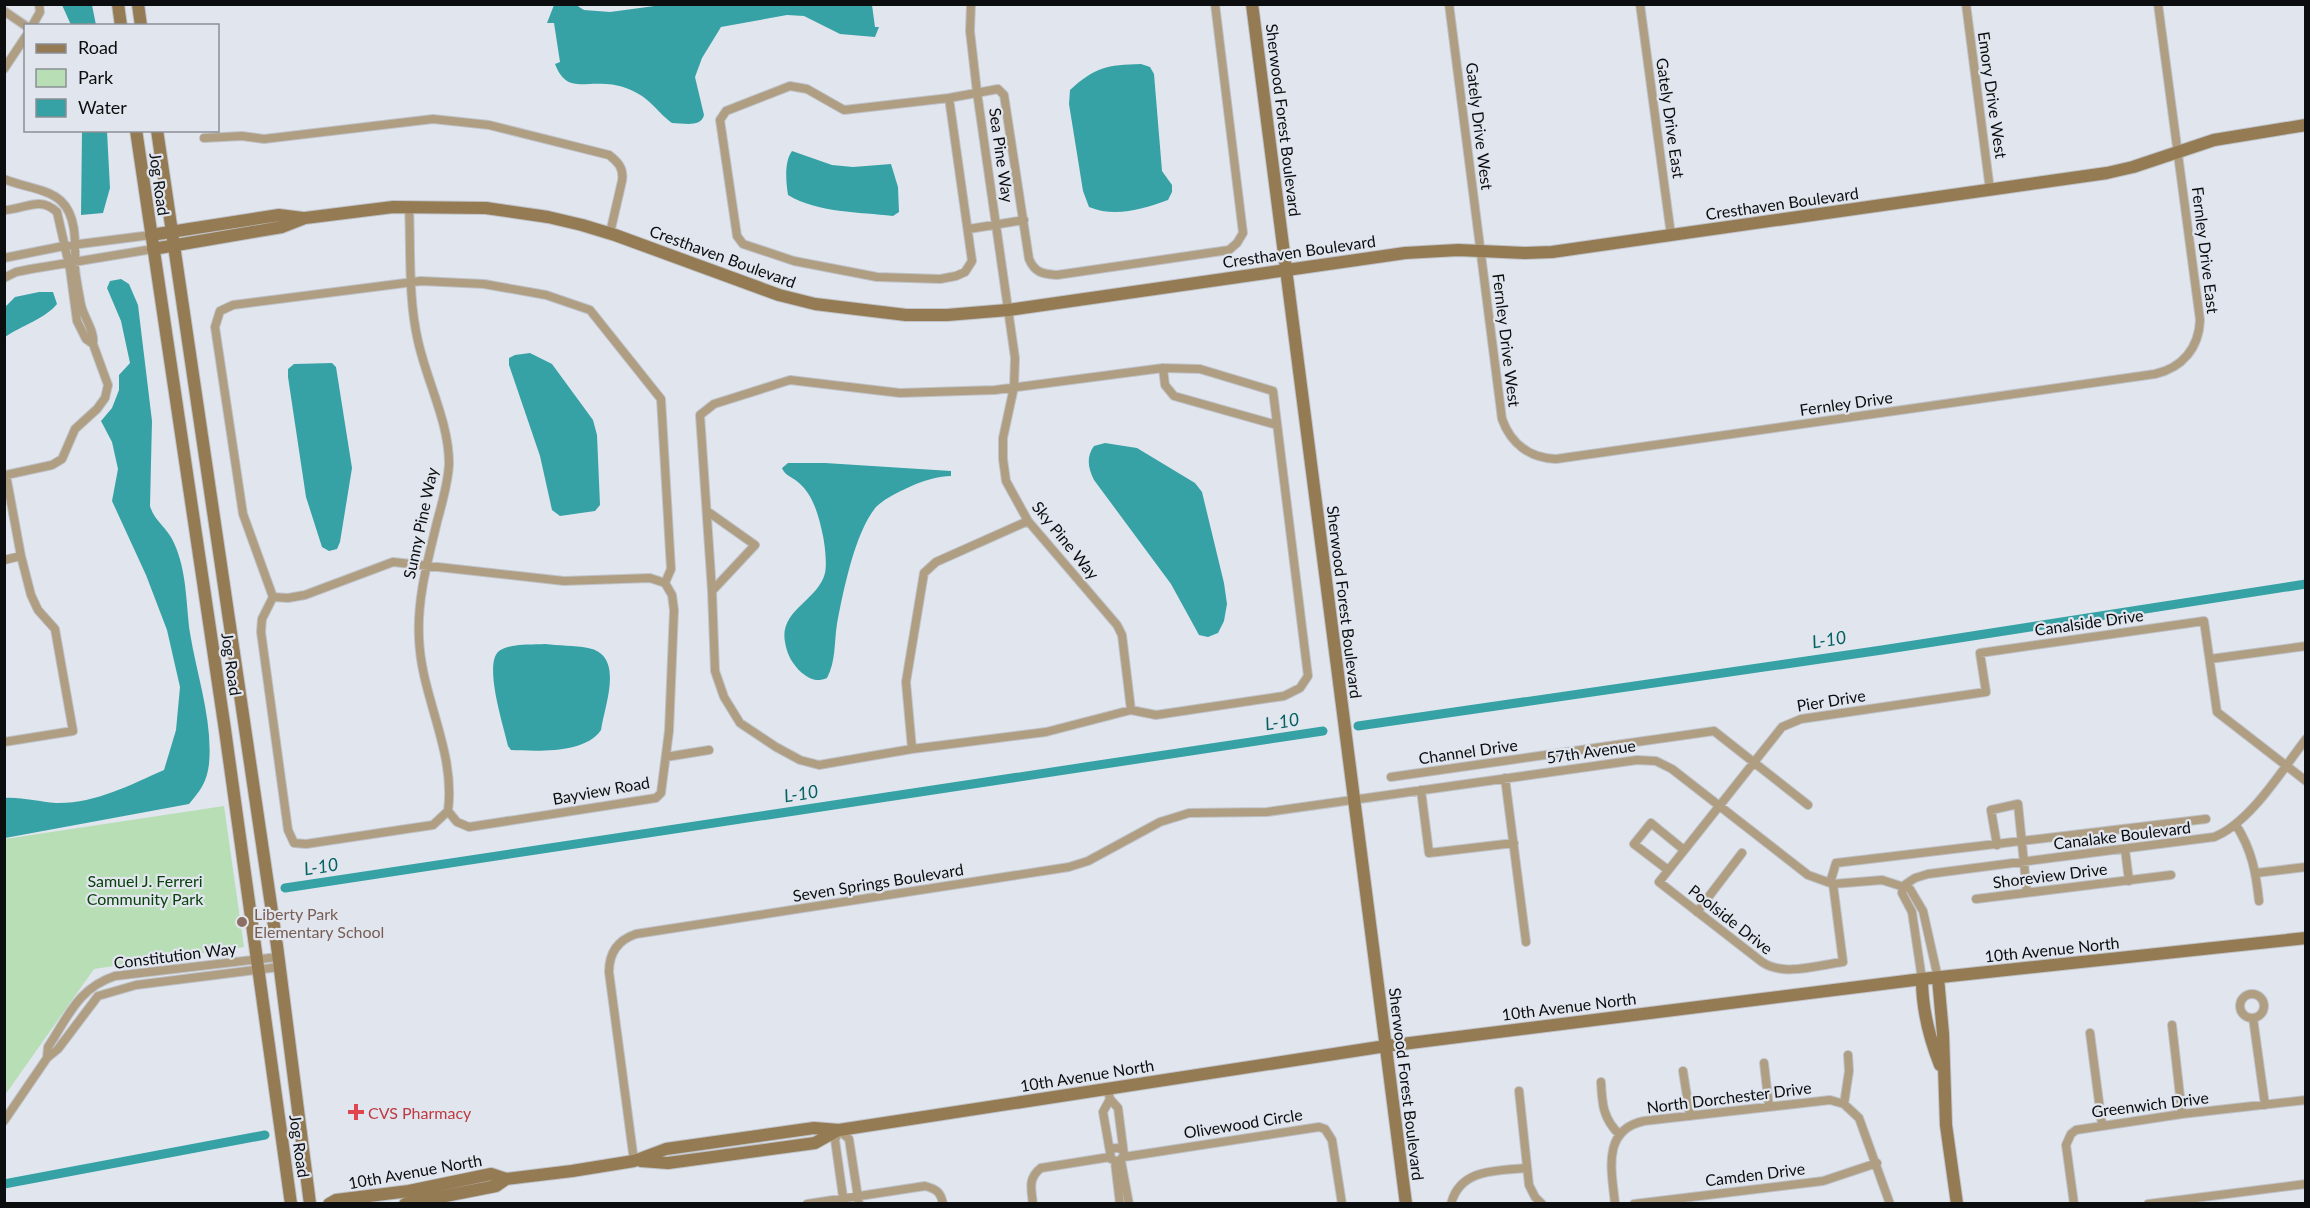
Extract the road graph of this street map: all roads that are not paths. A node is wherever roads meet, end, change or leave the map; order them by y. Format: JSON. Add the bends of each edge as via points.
{"nodes":[{"id":1,"x":39,"y":4,"type":"edge"},
{"id":2,"x":118,"y":4,"type":"edge"},
{"id":3,"x":138,"y":4,"type":"edge"},
{"id":4,"x":971,"y":4,"type":"edge"},
{"id":5,"x":1215,"y":4,"type":"edge"},
{"id":6,"x":1252,"y":4,"type":"edge"},
{"id":7,"x":1449,"y":4,"type":"edge"},
{"id":8,"x":1640,"y":4,"type":"edge"},
{"id":9,"x":1966,"y":4,"type":"edge"},
{"id":10,"x":2158,"y":4,"type":"edge"},
{"id":11,"x":4,"y":11,"type":"edge"},
{"id":12,"x":33,"y":24,"type":"edge"},
{"id":13,"x":121,"y":24,"type":"edge"},
{"id":14,"x":141,"y":24,"type":"edge"},
{"id":15,"x":24,"y":25,"type":"edge"},
{"id":16,"x":24,"y":39,"type":"edge"},
{"id":17,"x":4,"y":69,"type":"edge"},
{"id":18,"x":978,"y":92,"type":"junction"},
{"id":19,"x":949,"y":98,"type":"junction"},
{"id":20,"x":2306,"y":125,"type":"edge"},
{"id":21,"x":136,"y":132,"type":"edge"},
{"id":22,"x":157,"y":132,"type":"edge"},
{"id":23,"x":204,"y":138,"type":"dead end"},
{"id":24,"x":2178,"y":152,"type":"junction"},
{"id":25,"x":5,"y":181,"type":"edge"},
{"id":26,"x":1990,"y":190,"type":"junction"},
{"id":27,"x":409,"y":206,"type":"junction"},
{"id":28,"x":4,"y":210,"type":"edge"},
{"id":29,"x":305,"y":218,"type":"junction"},
{"id":30,"x":1024,"y":220,"type":"junction"},
{"id":31,"x":996,"y":225,"type":"junction"},
{"id":32,"x":969,"y":229,"type":"junction"},
{"id":33,"x":172,"y":232,"type":"junction"},
{"id":34,"x":610,"y":233,"type":"junction"},
{"id":35,"x":151,"y":235,"type":"junction"},
{"id":36,"x":1671,"y":235,"type":"junction"},
{"id":37,"x":76,"y":244,"type":"junction"},
{"id":38,"x":64,"y":246,"type":"junction"},
{"id":39,"x":175,"y":246,"type":"junction"},
{"id":40,"x":153,"y":249,"type":"junction"},
{"id":41,"x":1480,"y":251,"type":"junction"},
{"id":42,"x":18,"y":254,"type":"junction"},
{"id":43,"x":4,"y":258,"type":"edge"},
{"id":44,"x":73,"y":264,"type":"junction"},
{"id":45,"x":23,"y":270,"type":"junction"},
{"id":46,"x":1286,"y":270,"type":"junction"},
{"id":47,"x":4,"y":278,"type":"edge"},
{"id":48,"x":412,"y":281,"type":"junction"},
{"id":49,"x":1008,"y":310,"type":"junction"},
{"id":50,"x":2191,"y":351,"type":"joint"},
{"id":51,"x":1163,"y":368,"type":"junction"},
{"id":52,"x":1014,"y":387,"type":"junction"},
{"id":53,"x":1277,"y":425,"type":"junction"},
{"id":54,"x":1507,"y":431,"type":"joint"},
{"id":55,"x":707,"y":511,"type":"junction"},
{"id":56,"x":1028,"y":521,"type":"junction"},
{"id":57,"x":21,"y":556,"type":"junction"},
{"id":58,"x":4,"y":560,"type":"edge"},
{"id":59,"x":426,"y":566,"type":"junction"},
{"id":60,"x":665,"y":583,"type":"junction"},
{"id":61,"x":712,"y":591,"type":"junction"},
{"id":62,"x":273,"y":597,"type":"junction"},
{"id":63,"x":2306,"y":646,"type":"edge"},
{"id":64,"x":2210,"y":659,"type":"junction"},
{"id":65,"x":1986,"y":693,"type":"joint"},
{"id":66,"x":1131,"y":710,"type":"junction"},
{"id":67,"x":244,"y":726,"type":"junction"},
{"id":68,"x":225,"y":730,"type":"junction"},
{"id":69,"x":2306,"y":740,"type":"edge"},
{"id":70,"x":4,"y":742,"type":"edge"},
{"id":71,"x":912,"y":749,"type":"junction"},
{"id":72,"x":709,"y":750,"type":"dead end"},
{"id":73,"x":666,"y":757,"type":"junction"},
{"id":74,"x":1753,"y":762,"type":"junction"},
{"id":75,"x":2285,"y":765,"type":"junction"},
{"id":76,"x":1391,"y":777,"type":"dead end"},
{"id":77,"x":1505,"y":778,"type":"junction"},
{"id":78,"x":2306,"y":781,"type":"edge"},
{"id":79,"x":1421,"y":790,"type":"junction"},
{"id":80,"x":1354,"y":800,"type":"junction"},
{"id":81,"x":1808,"y":805,"type":"dead end"},
{"id":82,"x":1719,"y":806,"type":"junction"},
{"id":83,"x":448,"y":811,"type":"junction"},
{"id":84,"x":2206,"y":819,"type":"dead end"},
{"id":85,"x":2236,"y":825,"type":"junction"},
{"id":86,"x":2021,"y":841,"type":"junction"},
{"id":87,"x":1514,"y":843,"type":"junction"},
{"id":88,"x":1996,"y":844,"type":"junction"},
{"id":89,"x":2125,"y":849,"type":"junction"},
{"id":90,"x":1684,"y":850,"type":"junction"},
{"id":91,"x":1742,"y":853,"type":"dead end"},
{"id":92,"x":2024,"y":862,"type":"junction"},
{"id":93,"x":2306,"y":867,"type":"edge"},
{"id":94,"x":1668,"y":870,"type":"junction"},
{"id":95,"x":2256,"y":873,"type":"junction"},
{"id":96,"x":2171,"y":876,"type":"dead end"},
{"id":97,"x":2129,"y":881,"type":"junction"},
{"id":98,"x":1832,"y":884,"type":"junction"},
{"id":99,"x":1903,"y":886,"type":"junction"},
{"id":100,"x":2027,"y":893,"type":"junction"},
{"id":101,"x":1976,"y":899,"type":"dead end"},
{"id":102,"x":2259,"y":901,"type":"dead end"},
{"id":103,"x":1697,"y":912,"type":"junction"},
{"id":104,"x":2306,"y":938,"type":"edge"},
{"id":105,"x":1526,"y":942,"type":"dead end"},
{"id":106,"x":279,"y":962,"type":"junction"},
{"id":107,"x":258,"y":964,"type":"junction"},
{"id":108,"x":1938,"y":978,"type":"junction"},
{"id":109,"x":1922,"y":980,"type":"junction"},
{"id":110,"x":2253,"y":1018,"type":"dead end"},
{"id":111,"x":2172,"y":1026,"type":"dead end"},
{"id":112,"x":2090,"y":1033,"type":"dead end"},
{"id":113,"x":1386,"y":1046,"type":"junction"},
{"id":114,"x":1848,"y":1055,"type":"dead end"},
{"id":115,"x":47,"y":1058,"type":"junction"},
{"id":116,"x":1764,"y":1063,"type":"dead end"},
{"id":117,"x":1683,"y":1071,"type":"dead end"},
{"id":118,"x":1944,"y":1074,"type":"junction"},
{"id":119,"x":1601,"y":1082,"type":"dead end"},
{"id":120,"x":1518,"y":1091,"type":"dead end"},
{"id":121,"x":1109,"y":1094,"type":"junction"},
{"id":122,"x":2306,"y":1100,"type":"edge"},
{"id":123,"x":1844,"y":1104,"type":"junction"},
{"id":124,"x":2265,"y":1105,"type":"junction"},
{"id":125,"x":1769,"y":1107,"type":"junction"},
{"id":126,"x":2182,"y":1114,"type":"junction"},
{"id":127,"x":1690,"y":1116,"type":"junction"},
{"id":128,"x":4,"y":1121,"type":"edge"},
{"id":129,"x":2102,"y":1125,"type":"junction"},
{"id":130,"x":839,"y":1130,"type":"junction"},
{"id":131,"x":1620,"y":1135,"type":"junction"},
{"id":132,"x":1117,"y":1157,"type":"junction"},
{"id":133,"x":634,"y":1161,"type":"junction"},
{"id":134,"x":1877,"y":1163,"type":"junction"},
{"id":135,"x":1527,"y":1168,"type":"junction"},
{"id":136,"x":507,"y":1179,"type":"junction"},
{"id":137,"x":2306,"y":1184,"type":"edge"},
{"id":138,"x":1718,"y":1193,"type":"junction"},
{"id":139,"x":858,"y":1200,"type":"edge"},
{"id":140,"x":844,"y":1201,"type":"edge"},
{"id":141,"x":291,"y":1203,"type":"edge"},
{"id":142,"x":310,"y":1203,"type":"edge"},
{"id":143,"x":329,"y":1203,"type":"edge"},
{"id":144,"x":405,"y":1203,"type":"edge"},
{"id":145,"x":807,"y":1203,"type":"edge"},
{"id":146,"x":943,"y":1203,"type":"edge"},
{"id":147,"x":1033,"y":1203,"type":"edge"},
{"id":148,"x":1120,"y":1203,"type":"edge"},
{"id":149,"x":1129,"y":1203,"type":"edge"},
{"id":150,"x":1342,"y":1203,"type":"edge"},
{"id":151,"x":1406,"y":1203,"type":"edge"},
{"id":152,"x":1451,"y":1203,"type":"edge"},
{"id":153,"x":1542,"y":1203,"type":"edge"},
{"id":154,"x":1615,"y":1203,"type":"edge"},
{"id":155,"x":1634,"y":1203,"type":"edge"},
{"id":156,"x":1719,"y":1203,"type":"edge"},
{"id":157,"x":1890,"y":1203,"type":"edge"},
{"id":158,"x":1957,"y":1203,"type":"edge"},
{"id":159,"x":2074,"y":1203,"type":"edge"},
{"id":160,"x":2148,"y":1203,"type":"edge"}],
"edges":[{"from":1,"to":12,"type":"street","via":[[40,12]]},
{"from":2,"to":13,"type":"street"},
{"from":3,"to":14,"type":"street"},
{"from":4,"to":18,"type":"street","name":"Sea Pine Way","via":[[970,31]]},
{"from":5,"to":30,"type":"street","via":[[1243,233],[1237,243],[1228,250],[1057,275],[1041,274],[1029,259]]},
{"from":6,"to":46,"type":"street","name":"Sherwood Forest Boulevard"},
{"from":7,"to":41,"type":"street","name":"Gately Drive West"},
{"from":8,"to":36,"type":"street","name":"Gately Drive East"},
{"from":9,"to":26,"type":"street","name":"Emory Drive West"},
{"from":10,"to":24,"type":"street","name":"Fernley Drive East"},
{"from":11,"to":15,"type":"street"},
{"from":16,"to":17,"type":"street"},
{"from":18,"to":19,"type":"street"},
{"from":18,"to":30,"type":"street","via":[[998,89],[1004,94]]},
{"from":18,"to":31,"type":"street","name":"Sea Pine Way"},
{"from":19,"to":32,"type":"street"},
{"from":19,"to":32,"type":"street","via":[[844,110],[807,89],[790,86],[726,111],[720,120],[737,236],[743,244],[794,261],[877,277],[940,279],[965,272],[972,261]]},
{"from":20,"to":24,"type":"street","name":"Cresthaven Boulevard","via":[[2240,134]]},
{"from":21,"to":35,"type":"street","name":"Jog Road"},
{"from":22,"to":33,"type":"street","name":"Jog Road"},
{"from":23,"to":34,"type":"street","via":[[264,139],[433,119],[489,125],[609,154],[619,162],[622,181]]},
{"from":24,"to":26,"type":"street","name":"Cresthaven Boulevard","via":[[2107,173]]},
{"from":24,"to":50,"type":"street","name":"Fernley Drive East","via":[[2200,320]]},
{"from":25,"to":37,"type":"street","via":[[60,200],[69,211]]},
{"from":26,"to":36,"type":"street","name":"Cresthaven Boulevard"},
{"from":27,"to":29,"type":"street","name":"Cresthaven Boulevard"},
{"from":27,"to":34,"type":"street","name":"Cresthaven Boulevard","via":[[514,211]]},
{"from":27,"to":48,"type":"street","name":"Sunny Pine Way"},
{"from":28,"to":38,"type":"street","via":[[36,203],[52,208],[60,219]]},
{"from":29,"to":33,"type":"street","name":"Cresthaven Boulevard","via":[[279,215]]},
{"from":29,"to":39,"type":"street","name":"Cresthaven Boulevard","via":[[282,227]]},
{"from":30,"to":31,"type":"street"},
{"from":31,"to":32,"type":"street"},
{"from":31,"to":49,"type":"street","name":"Sea Pine Way"},
{"from":33,"to":35,"type":"street","name":"Cresthaven Boulevard"},
{"from":33,"to":39,"type":"street","name":"Jog Road"},
{"from":34,"to":49,"type":"street","name":"Cresthaven Boulevard","via":[[779,296],[815,304],[906,315]]},
{"from":35,"to":37,"type":"street"},
{"from":35,"to":40,"type":"street","name":"Jog Road"},
{"from":36,"to":41,"type":"street","name":"Cresthaven Boulevard","via":[[1552,252]]},
{"from":37,"to":38,"type":"street"},
{"from":37,"to":44,"type":"street"},
{"from":38,"to":42,"type":"street"},
{"from":38,"to":44,"type":"street"},
{"from":39,"to":40,"type":"street","name":"Cresthaven Boulevard"},
{"from":39,"to":67,"type":"street","name":"Jog Road"},
{"from":40,"to":44,"type":"street"},
{"from":40,"to":68,"type":"street","name":"Jog Road"},
{"from":41,"to":46,"type":"street","name":"Cresthaven Boulevard","via":[[1423,251]]},
{"from":41,"to":54,"type":"street","name":"Fernley Drive West","via":[[1501,413]]},
{"from":42,"to":43,"type":"street"},
{"from":42,"to":45,"type":"street"},
{"from":44,"to":45,"type":"street"},
{"from":44,"to":57,"type":"street","via":[[81,307],[108,385],[97,409],[75,429],[62,459],[52,465],[6,475]]},
{"from":45,"to":47,"type":"street"},
{"from":46,"to":49,"type":"street","name":"Cresthaven Boulevard"},
{"from":46,"to":80,"type":"street","name":"Sherwood Forest Boulevard"},
{"from":48,"to":59,"type":"street","name":"Sunny Pine Way","via":[[418,342],[448,448],[448,480]]},
{"from":48,"to":60,"type":"street","via":[[484,284],[546,295],[590,310],[661,399],[671,569]]},
{"from":48,"to":62,"type":"street","via":[[233,305],[220,311],[215,327],[243,514]]},
{"from":49,"to":52,"type":"street","name":"Sky Pine Way","via":[[1014,338]]},
{"from":50,"to":54,"type":"street","name":"Fernley Drive","via":[[2179,364],[2155,374],[1556,459],[1531,454]]},
{"from":51,"to":52,"type":"street"},
{"from":51,"to":53,"type":"street","via":[[1165,385],[1174,396]]},
{"from":51,"to":53,"type":"street","via":[[1200,369],[1273,391]]},
{"from":52,"to":55,"type":"street","via":[[900,393],[790,380],[714,404],[700,415]]},
{"from":52,"to":56,"type":"street","name":"Sky Pine Way","via":[[1003,431],[1004,474]]},
{"from":53,"to":66,"type":"street","via":[[1308,676],[1300,688],[1284,696],[1156,715]]},
{"from":55,"to":61,"type":"street"},
{"from":55,"to":61,"type":"street","via":[[755,545]]},
{"from":56,"to":66,"type":"street","name":"Sky Pine Way","via":[[1117,625],[1122,635]]},
{"from":56,"to":71,"type":"street","via":[[936,562],[924,573],[906,682]]},
{"from":57,"to":58,"type":"street"},
{"from":57,"to":70,"type":"street","via":[[31,595],[55,629],[73,731]]},
{"from":59,"to":60,"type":"street","via":[[564,582],[650,578]]},
{"from":59,"to":62,"type":"street","via":[[393,562],[305,595]]},
{"from":59,"to":83,"type":"street","name":"Sunny Pine Way","via":[[419,639],[423,672],[443,746],[450,792]]},
{"from":60,"to":73,"type":"street","name":"Bayview Road","via":[[674,610]]},
{"from":61,"to":71,"type":"street","via":[[715,671],[724,697],[740,723],[792,756],[819,765]]},
{"from":62,"to":83,"type":"street","via":[[262,619],[261,632],[288,830],[294,843],[434,825]]},
{"from":63,"to":64,"type":"street"},
{"from":64,"to":65,"type":"street","name":"Canalside Drive","via":[[2204,621],[1980,653]]},
{"from":64,"to":75,"type":"street","via":[[2217,712]]},
{"from":65,"to":74,"type":"street","name":"Pier Drive","via":[[1794,720],[1777,731]]},
{"from":66,"to":71,"type":"street","via":[[1046,732]]},
{"from":67,"to":68,"type":"street"},
{"from":67,"to":106,"type":"street","name":"Jog Road"},
{"from":68,"to":107,"type":"street","name":"Jog Road"},
{"from":69,"to":75,"type":"street","name":"Canalake Boulevard"},
{"from":72,"to":73,"type":"street"},
{"from":73,"to":83,"type":"street","name":"Bayview Road","via":[[661,792],[656,798],[469,827],[457,822]]},
{"from":74,"to":76,"type":"street","name":"Channel Drive","via":[[1714,731]]},
{"from":74,"to":81,"type":"street","name":"Channel Drive"},
{"from":74,"to":82,"type":"street","name":"Pier Drive"},
{"from":75,"to":78,"type":"street"},
{"from":75,"to":85,"type":"street","name":"Canalake Boulevard"},
{"from":77,"to":79,"type":"street","name":"57th Avenue"},
{"from":77,"to":82,"type":"street","name":"57th Avenue","via":[[1650,760],[1667,766]]},
{"from":77,"to":87,"type":"street"},
{"from":79,"to":80,"type":"street","name":"57th Avenue"},
{"from":79,"to":87,"type":"street","via":[[1429,854]]},
{"from":80,"to":113,"type":"street","name":"Sherwood Forest Boulevard"},
{"from":80,"to":133,"type":"street","name":"Seven Springs Boulevard","via":[[1268,812],[1189,813],[1160,822],[1088,861],[1069,867],[630,936],[615,948],[609,965]]},
{"from":82,"to":90,"type":"street"},
{"from":82,"to":98,"type":"street","name":"57th Avenue","via":[[1808,875]]},
{"from":84,"to":86,"type":"street"},
{"from":85,"to":89,"type":"street","name":"Canalake Boulevard","via":[[2207,839]]},
{"from":85,"to":95,"type":"street"},
{"from":86,"to":88,"type":"street"},
{"from":86,"to":88,"type":"street","via":[[2018,804],[1991,810]]},
{"from":86,"to":92,"type":"street"},
{"from":87,"to":105,"type":"street"},
{"from":88,"to":98,"type":"street","via":[[1836,863]]},
{"from":89,"to":92,"type":"street","name":"Canalake Boulevard"},
{"from":89,"to":97,"type":"street","name":"Shoreview Drive"},
{"from":90,"to":94,"type":"street"},
{"from":90,"to":94,"type":"street","via":[[1651,823],[1645,830],[1634,844]]},
{"from":91,"to":103,"type":"street"},
{"from":92,"to":99,"type":"street","name":"Canalake Boulevard","via":[[1928,874]]},
{"from":92,"to":100,"type":"street"},
{"from":93,"to":95,"type":"street"},
{"from":94,"to":103,"type":"street","name":"Poolside Drive","via":[[1659,882]]},
{"from":95,"to":102,"type":"street"},
{"from":96,"to":97,"type":"street","name":"Shoreview Drive"},
{"from":97,"to":100,"type":"street","name":"Shoreview Drive"},
{"from":98,"to":99,"type":"street","name":"57th Avenue","via":[[1882,880]]},
{"from":98,"to":103,"type":"street","name":"Poolside Drive","via":[[1843,962],[1773,968]]},
{"from":99,"to":108,"type":"street","via":[[1919,902]]},
{"from":99,"to":109,"type":"street","via":[[1914,923]]},
{"from":100,"to":101,"type":"street","name":"Shoreview Drive"},
{"from":104,"to":108,"type":"street","name":"10th Avenue North"},
{"from":106,"to":107,"type":"street","name":"Constitution Way"},
{"from":106,"to":142,"type":"street","name":"Jog Road"},
{"from":107,"to":115,"type":"street","name":"Constitution Way","via":[[135,985],[98,996]]},
{"from":107,"to":115,"type":"street","name":"Constitution Way","via":[[102,980],[83,993],[48,1047]]},
{"from":107,"to":141,"type":"street","name":"Jog Road"},
{"from":108,"to":109,"type":"street","name":"10th Avenue North"},
{"from":108,"to":118,"type":"street"},
{"from":109,"to":113,"type":"street","name":"10th Avenue North"},
{"from":109,"to":118,"type":"street","via":[[1922,1003]]},
{"from":110,"to":124,"type":"street"},
{"from":111,"to":126,"type":"street"},
{"from":112,"to":129,"type":"street"},
{"from":113,"to":121,"type":"street","name":"10th Avenue North"},
{"from":113,"to":151,"type":"street","name":"Sherwood Forest Boulevard"},
{"from":114,"to":123,"type":"street"},
{"from":115,"to":128,"type":"street","name":"Constitution Way"},
{"from":116,"to":125,"type":"street"},
{"from":117,"to":127,"type":"street"},
{"from":118,"to":158,"type":"street","via":[[1946,1125]]},
{"from":119,"to":131,"type":"street","via":[[1605,1118]]},
{"from":120,"to":135,"type":"street"},
{"from":121,"to":130,"type":"street","name":"10th Avenue North"},
{"from":121,"to":132,"type":"street","via":[[1103,1112]]},
{"from":121,"to":132,"type":"street","via":[[1119,1108]]},
{"from":122,"to":124,"type":"street","name":"Greenwich Drive"},
{"from":123,"to":125,"type":"street","name":"North Dorchester Drive","via":[[1824,1101]]},
{"from":123,"to":134,"type":"street","via":[[1859,1118]]},
{"from":124,"to":126,"type":"street","name":"Greenwich Drive"},
{"from":125,"to":127,"type":"street","name":"North Dorchester Drive"},
{"from":126,"to":129,"type":"street","name":"Greenwich Drive"},
{"from":127,"to":131,"type":"street","name":"North Dorchester Drive","via":[[1637,1123]]},
{"from":129,"to":159,"type":"street","name":"Greenwich Drive","via":[[2076,1130],[2067,1139]]},
{"from":130,"to":133,"type":"street","name":"10th Avenue North","via":[[815,1143],[668,1163]]},
{"from":130,"to":139,"type":"street","via":[[849,1139]]},
{"from":130,"to":140,"type":"street","via":[[835,1140]]},
{"from":131,"to":154,"type":"street","via":[[1612,1153]]},
{"from":132,"to":147,"type":"street","name":"Olivewood Circle","via":[[1041,1168],[1031,1180]]},
{"from":132,"to":148,"type":"street"},
{"from":132,"to":149,"type":"street"},
{"from":132,"to":150,"type":"street","name":"Olivewood Circle","via":[[1319,1127],[1332,1140]]},
{"from":133,"to":136,"type":"street","name":"10th Avenue North"},
{"from":134,"to":138,"type":"street","name":"Camden Drive","via":[[1823,1181]]},
{"from":134,"to":157,"type":"street"},
{"from":135,"to":152,"type":"street","via":[[1475,1176],[1457,1187]]},
{"from":135,"to":153,"type":"street","via":[[1532,1191]]},
{"from":136,"to":143,"type":"street","name":"10th Avenue North","via":[[491,1174]]},
{"from":136,"to":144,"type":"street","name":"10th Avenue North","via":[[496,1186]]},
{"from":137,"to":160,"type":"street"},
{"from":138,"to":155,"type":"street","name":"Camden Drive"},
{"from":138,"to":156,"type":"street"},
{"from":139,"to":140,"type":"street"},
{"from":139,"to":146,"type":"street","via":[[925,1186],[936,1189]]},
{"from":140,"to":145,"type":"street"}]}
